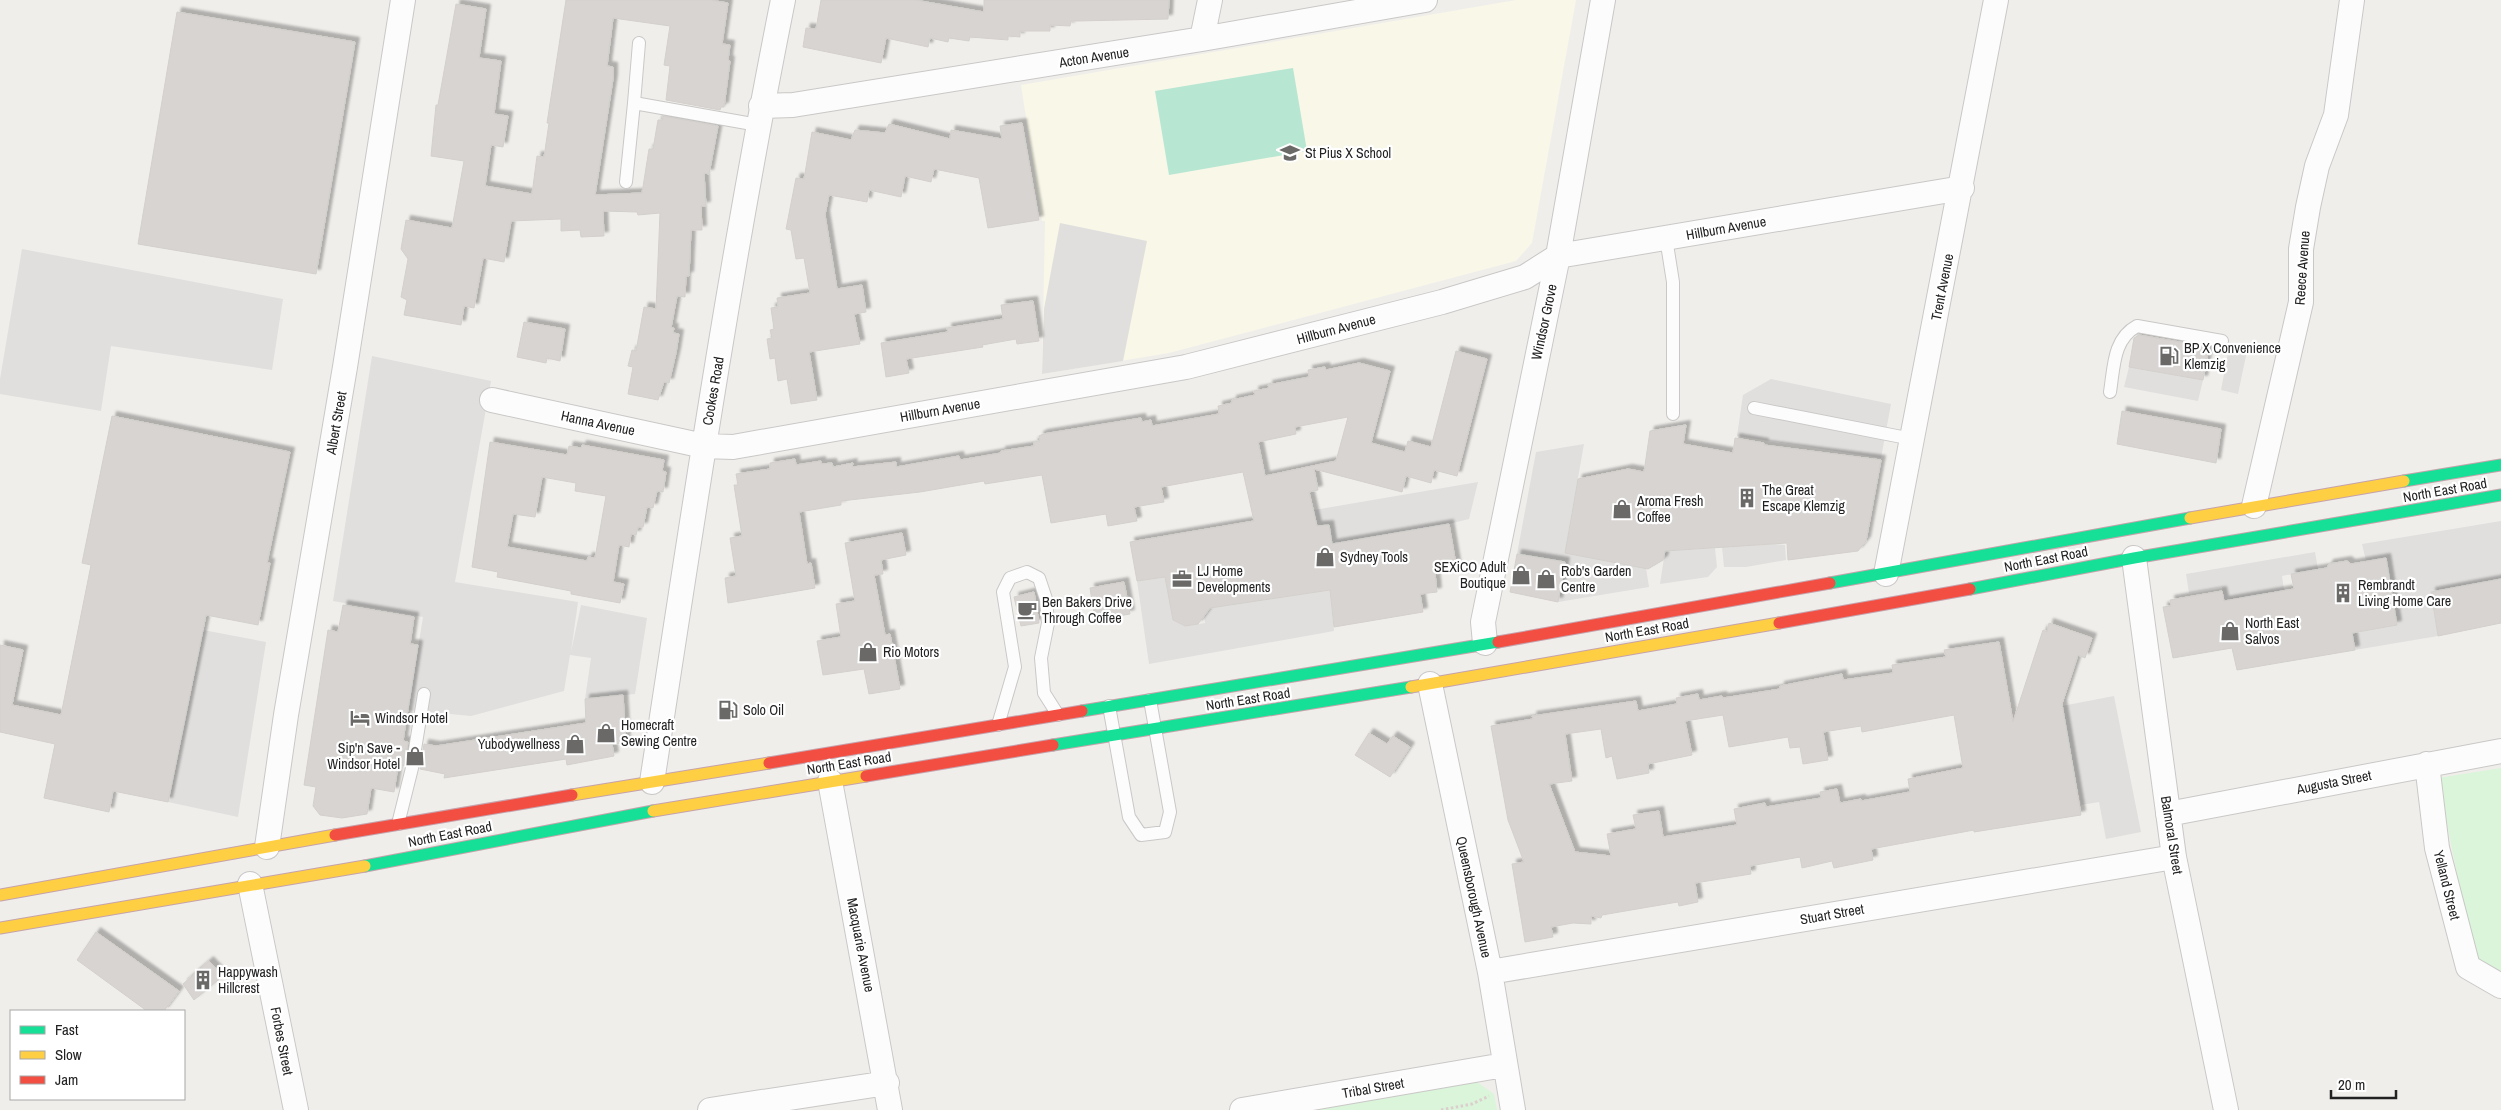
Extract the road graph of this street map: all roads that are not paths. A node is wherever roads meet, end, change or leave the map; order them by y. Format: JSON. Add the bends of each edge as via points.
{"nodes":[{"id":1,"x":403,"y":0,"type":"edge"},
{"id":2,"x":783,"y":0,"type":"edge"},
{"id":3,"x":1210,"y":0,"type":"edge"},
{"id":4,"x":1425,"y":0,"type":"edge"},
{"id":5,"x":1603,"y":0,"type":"edge"},
{"id":6,"x":1996,"y":0,"type":"edge"},
{"id":7,"x":2352,"y":0,"type":"edge"},
{"id":8,"x":1202,"y":39,"type":"junction"},
{"id":9,"x":639,"y":43,"type":"dead end"},
{"id":10,"x":634,"y":103,"type":"junction"},
{"id":11,"x":760,"y":116,"type":"junction"},
{"id":12,"x":626,"y":182,"type":"dead end"},
{"id":13,"x":1962,"y":188,"type":"junction"},
{"id":14,"x":1666,"y":238,"type":"junction"},
{"id":15,"x":1558,"y":256,"type":"junction"},
{"id":16,"x":2222,"y":341,"type":"dead end"},
{"id":17,"x":2110,"y":392,"type":"dead end"},
{"id":18,"x":492,"y":400,"type":"dead end"},
{"id":19,"x":1754,"y":408,"type":"dead end"},
{"id":20,"x":1673,"y":414,"type":"dead end"},
{"id":21,"x":1912,"y":439,"type":"junction"},
{"id":22,"x":704,"y":446,"type":"junction"},
{"id":23,"x":2501,"y":465,"type":"edge"},
{"id":24,"x":2501,"y":495,"type":"edge"},
{"id":25,"x":2254,"y":506,"type":"junction"},
{"id":26,"x":2260,"y":537,"type":"junction"},
{"id":27,"x":2131,"y":544,"type":"junction"},
{"id":28,"x":1886,"y":574,"type":"junction"},
{"id":29,"x":1890,"y":604,"type":"junction"},
{"id":30,"x":1484,"y":643,"type":"junction"},
{"id":31,"x":1424,"y":654,"type":"junction"},
{"id":32,"x":1491,"y":673,"type":"junction"},
{"id":33,"x":1430,"y":684,"type":"junction"},
{"id":34,"x":424,"y":694,"type":"dead end"},
{"id":35,"x":1150,"y":700,"type":"junction"},
{"id":36,"x":1109,"y":706,"type":"junction"},
{"id":37,"x":1058,"y":715,"type":"junction"},
{"id":38,"x":998,"y":725,"type":"junction"},
{"id":39,"x":1155,"y":729,"type":"junction"},
{"id":40,"x":1115,"y":735,"type":"junction"},
{"id":41,"x":2501,"y":751,"type":"edge"},
{"id":42,"x":2426,"y":764,"type":"junction"},
{"id":43,"x":827,"y":767,"type":"junction"},
{"id":44,"x":654,"y":796,"type":"junction"},
{"id":45,"x":2168,"y":814,"type":"junction"},
{"id":46,"x":398,"y":824,"type":"junction"},
{"id":47,"x":268,"y":851,"type":"junction"},
{"id":48,"x":2174,"y":857,"type":"junction"},
{"id":49,"x":261,"y":878,"type":"junction"},
{"id":50,"x":0,"y":895,"type":"edge"},
{"id":51,"x":0,"y":928,"type":"edge"},
{"id":52,"x":1490,"y":972,"type":"junction"},
{"id":53,"x":2501,"y":986,"type":"edge"},
{"id":54,"x":1504,"y":1065,"type":"junction"},
{"id":55,"x":887,"y":1084,"type":"junction"},
{"id":56,"x":296,"y":1110,"type":"edge"},
{"id":57,"x":710,"y":1110,"type":"edge"},
{"id":58,"x":890,"y":1110,"type":"edge"},
{"id":59,"x":1242,"y":1110,"type":"edge"},
{"id":60,"x":1513,"y":1110,"type":"edge"},
{"id":61,"x":2226,"y":1110,"type":"edge"}],
"edges":[{"from":1,"to":47,"type":"street","name":"Albert Street"},
{"from":2,"to":11,"type":"street","name":"Cookes Road"},
{"from":3,"to":8,"type":"street"},
{"from":4,"to":8,"type":"street","name":"Acton Avenue"},
{"from":5,"to":15,"type":"street","name":"Windsor Grove"},
{"from":6,"to":13,"type":"street","name":"Trent Avenue"},
{"from":7,"to":25,"type":"street","name":"Reece Avenue","via":[[2336,116],[2317,166],[2308,207],[2301,249],[2301,302]]},
{"from":8,"to":11,"type":"street","name":"Acton Avenue","via":[[793,105]]},
{"from":9,"to":10,"type":"lane"},
{"from":10,"to":11,"type":"lane"},
{"from":10,"to":12,"type":"lane"},
{"from":11,"to":22,"type":"street","name":"Cookes Road"},
{"from":13,"to":14,"type":"street","name":"Hillburn Avenue"},
{"from":13,"to":21,"type":"street","name":"Trent Avenue"},
{"from":14,"to":15,"type":"street","name":"Hillburn Avenue"},
{"from":14,"to":20,"type":"lane","via":[[1673,282]]},
{"from":15,"to":22,"type":"street","name":"Hillburn Avenue","via":[[1525,277],[1442,302],[1186,367],[733,447]]},
{"from":15,"to":30,"type":"street","name":"Windsor Grove","via":[[1483,622]]},
{"from":16,"to":17,"type":"lane","via":[[2137,326],[2125,332],[2117,351]]},
{"from":18,"to":22,"type":"street","name":"Hanna Avenue"},
{"from":19,"to":21,"type":"lane"},
{"from":21,"to":28,"type":"street","name":"Trent Avenue"},
{"from":22,"to":44,"type":"street","name":"Cookes Road"},
{"from":23,"to":25,"type":"highway","name":"North East Road"},
{"from":24,"to":26,"type":"highway","name":"North East Road"},
{"from":25,"to":26,"type":"highway"},
{"from":25,"to":27,"type":"highway","name":"North East Road"},
{"from":26,"to":27,"type":"highway","name":"North East Road"},
{"from":27,"to":28,"type":"highway","name":"North East Road"},
{"from":27,"to":29,"type":"highway","name":"North East Road"},
{"from":27,"to":45,"type":"street","name":"Balmoral Street"},
{"from":28,"to":29,"type":"highway"},
{"from":28,"to":30,"type":"highway","name":"North East Road"},
{"from":29,"to":32,"type":"highway","name":"North East Road"},
{"from":30,"to":31,"type":"highway","name":"North East Road"},
{"from":30,"to":32,"type":"highway"},
{"from":31,"to":33,"type":"highway"},
{"from":31,"to":35,"type":"highway","name":"North East Road"},
{"from":32,"to":33,"type":"highway","name":"North East Road"},
{"from":33,"to":39,"type":"highway","name":"North East Road"},
{"from":33,"to":52,"type":"street","name":"Queensborough Avenue"},
{"from":34,"to":46,"type":"lane","via":[[412,768]]},
{"from":35,"to":36,"type":"highway","name":"North East Road"},
{"from":35,"to":39,"type":"lane"},
{"from":36,"to":37,"type":"highway","name":"North East Road"},
{"from":36,"to":40,"type":"lane"},
{"from":37,"to":38,"type":"highway","name":"North East Road"},
{"from":37,"to":38,"type":"lane","via":[[1044,693],[1041,658],[1048,623],[1046,598],[1039,578],[1027,572],[1010,578],[1003,592],[1014,668]]},
{"from":38,"to":43,"type":"highway","name":"North East Road"},
{"from":39,"to":40,"type":"highway","name":"North East Road"},
{"from":39,"to":40,"type":"lane","via":[[1170,812],[1165,832],[1141,835],[1129,817]]},
{"from":40,"to":43,"type":"highway","name":"North East Road"},
{"from":41,"to":42,"type":"street","name":"Augusta Street"},
{"from":42,"to":45,"type":"street","name":"Augusta Street"},
{"from":42,"to":53,"type":"street","name":"Yelland Street","via":[[2438,848],[2468,967]]},
{"from":43,"to":44,"type":"highway","name":"North East Road"},
{"from":43,"to":44,"type":"highway","name":"North East Road"},
{"from":43,"to":55,"type":"street","name":"Macquarie Avenue"},
{"from":44,"to":46,"type":"highway","name":"North East Road"},
{"from":44,"to":49,"type":"highway","name":"North East Road"},
{"from":45,"to":48,"type":"street","name":"Balmoral Street"},
{"from":46,"to":47,"type":"highway","name":"North East Road"},
{"from":47,"to":50,"type":"highway","name":"North East Road"},
{"from":48,"to":52,"type":"street","name":"Stuart Street"},
{"from":48,"to":61,"type":"street","name":"Balmoral Street"},
{"from":49,"to":51,"type":"highway","name":"North East Road"},
{"from":49,"to":56,"type":"street","name":"Forbes Street"},
{"from":52,"to":54,"type":"street","name":"Queensborough Avenue"},
{"from":54,"to":59,"type":"street","name":"Tribal Street"},
{"from":54,"to":60,"type":"street","name":"Queensborough Avenue"},
{"from":55,"to":57,"type":"street"},
{"from":55,"to":58,"type":"street","name":"Macquarie Avenue"}]}
